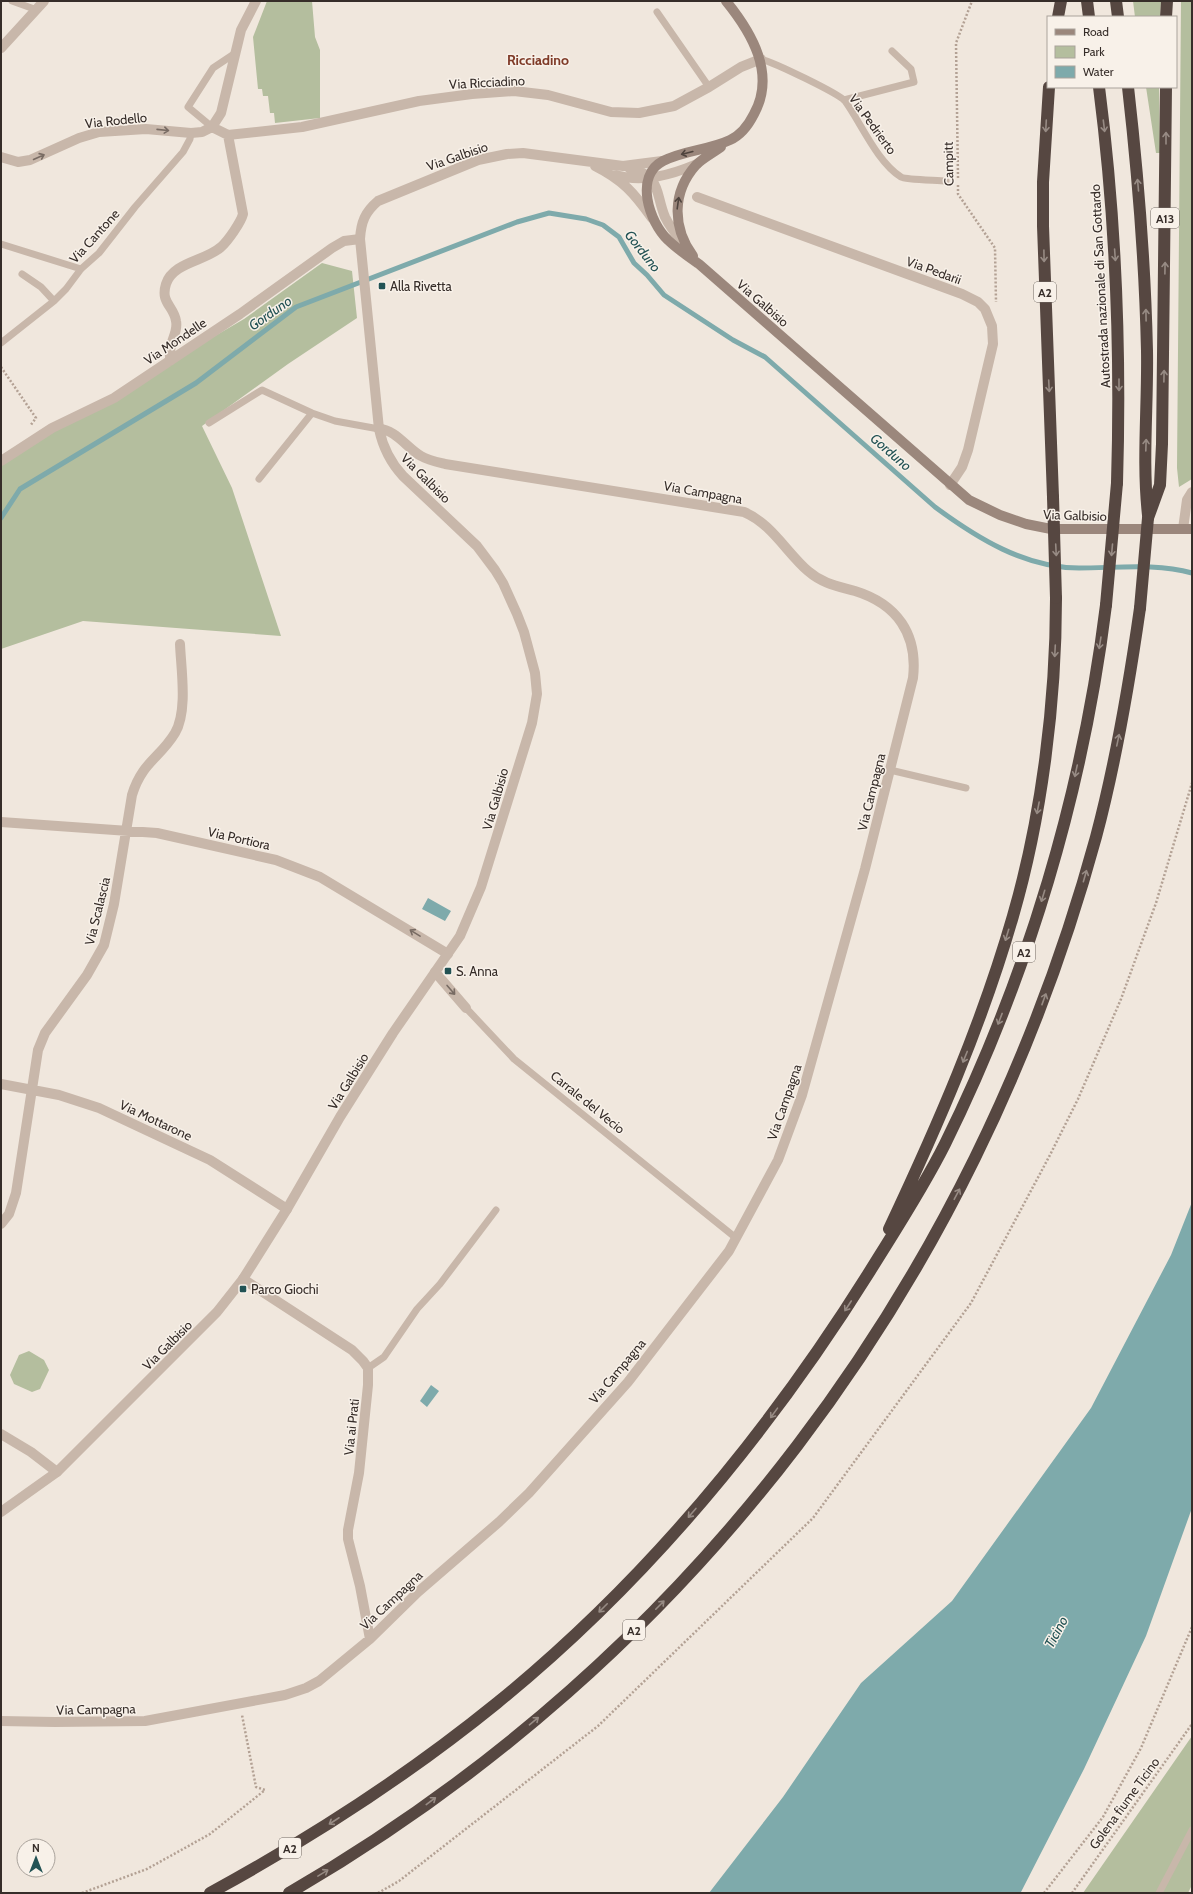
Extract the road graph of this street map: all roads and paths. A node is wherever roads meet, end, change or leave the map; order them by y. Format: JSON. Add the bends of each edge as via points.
{"nodes":[{"id":1,"x":12,"y":1,"type":"edge"},
{"id":2,"x":44,"y":1,"type":"edge"},
{"id":3,"x":256,"y":1,"type":"edge"},
{"id":4,"x":726,"y":1,"type":"edge"},
{"id":5,"x":972,"y":1,"type":"edge"},
{"id":6,"x":1061,"y":1,"type":"edge"},
{"id":7,"x":1087,"y":1,"type":"edge"},
{"id":8,"x":1116,"y":1,"type":"edge"},
{"id":9,"x":1167,"y":1,"type":"edge"},
{"id":10,"x":37,"y":10,"type":"junction"},
{"id":11,"x":657,"y":12,"type":"dead end"},
{"id":12,"x":1058,"y":16,"type":"edge"},
{"id":13,"x":1089,"y":16,"type":"edge"},
{"id":14,"x":1118,"y":16,"type":"edge"},
{"id":15,"x":1166,"y":16,"type":"edge"},
{"id":16,"x":1,"y":48,"type":"edge"},
{"id":17,"x":892,"y":51,"type":"dead end"},
{"id":18,"x":234,"y":54,"type":"junction"},
{"id":19,"x":761,"y":59,"type":"junction"},
{"id":20,"x":709,"y":87,"type":"junction"},
{"id":21,"x":1049,"y":88,"type":"edge"},
{"id":22,"x":1099,"y":88,"type":"edge"},
{"id":23,"x":1128,"y":88,"type":"edge"},
{"id":24,"x":1166,"y":88,"type":"edge"},
{"id":25,"x":844,"y":100,"type":"junction"},
{"id":26,"x":212,"y":127,"type":"junction"},
{"id":27,"x":191,"y":133,"type":"junction"},
{"id":28,"x":228,"y":135,"type":"junction"},
{"id":29,"x":731,"y":140,"type":"junction"},
{"id":30,"x":1,"y":157,"type":"edge"},
{"id":31,"x":582,"y":160,"type":"junction"},
{"id":32,"x":662,"y":161,"type":"junction"},
{"id":33,"x":697,"y":164,"type":"junction"},
{"id":34,"x":623,"y":166,"type":"junction"},
{"id":35,"x":610,"y":173,"type":"junction"},
{"id":36,"x":649,"y":178,"type":"junction"},
{"id":37,"x":946,"y":181,"type":"dead end"},
{"id":38,"x":697,"y":197,"type":"dead end"},
{"id":39,"x":654,"y":221,"type":"junction"},
{"id":40,"x":361,"y":242,"type":"junction"},
{"id":41,"x":1,"y":244,"type":"edge"},
{"id":42,"x":686,"y":246,"type":"junction"},
{"id":43,"x":699,"y":264,"type":"junction"},
{"id":44,"x":80,"y":269,"type":"junction"},
{"id":45,"x":22,"y":274,"type":"dead end"},
{"id":46,"x":54,"y":301,"type":"junction"},
{"id":47,"x":990,"y":317,"type":"junction"},
{"id":48,"x":1,"y":343,"type":"edge"},
{"id":49,"x":170,"y":361,"type":"junction"},
{"id":50,"x":1,"y":368,"type":"edge"},
{"id":51,"x":312,"y":413,"type":"junction"},
{"id":52,"x":208,"y":423,"type":"dead end"},
{"id":53,"x":379,"y":429,"type":"junction"},
{"id":54,"x":23,"y":446,"type":"junction"},
{"id":55,"x":1,"y":462,"type":"edge"},
{"id":56,"x":259,"y":479,"type":"dead end"},
{"id":57,"x":950,"y":485,"type":"junction"},
{"id":58,"x":1192,"y":492,"type":"edge"},
{"id":59,"x":1148,"y":518,"type":"junction"},
{"id":60,"x":1187,"y":529,"type":"edge"},
{"id":61,"x":180,"y":644,"type":"dead end"},
{"id":62,"x":890,"y":770,"type":"junction"},
{"id":63,"x":966,"y":788,"type":"dead end"},
{"id":64,"x":1,"y":822,"type":"edge"},
{"id":65,"x":127,"y":830,"type":"junction"},
{"id":66,"x":448,"y":954,"type":"junction"},
{"id":67,"x":435,"y":972,"type":"junction"},
{"id":68,"x":466,"y":1008,"type":"joint"},
{"id":69,"x":1,"y":1084,"type":"edge"},
{"id":70,"x":30,"y":1088,"type":"junction"},
{"id":71,"x":287,"y":1209,"type":"junction"},
{"id":72,"x":496,"y":1210,"type":"dead end"},
{"id":73,"x":1,"y":1224,"type":"edge"},
{"id":74,"x":736,"y":1238,"type":"junction"},
{"id":75,"x":869,"y":1273,"type":"junction"},
{"id":76,"x":243,"y":1279,"type":"junction"},
{"id":77,"x":368,"y":1368,"type":"junction"},
{"id":78,"x":1,"y":1434,"type":"edge"},
{"id":79,"x":57,"y":1472,"type":"junction"},
{"id":80,"x":1,"y":1512,"type":"edge"},
{"id":81,"x":1192,"y":1627,"type":"edge"},
{"id":82,"x":370,"y":1638,"type":"junction"},
{"id":83,"x":240,"y":1704,"type":"junction"},
{"id":84,"x":1,"y":1721,"type":"edge"},
{"id":85,"x":1192,"y":1724,"type":"edge"},
{"id":86,"x":1192,"y":1830,"type":"edge"},
{"id":87,"x":82,"y":1893,"type":"edge"},
{"id":88,"x":210,"y":1893,"type":"edge"},
{"id":89,"x":289,"y":1893,"type":"edge"},
{"id":90,"x":1044,"y":1893,"type":"edge"},
{"id":91,"x":1072,"y":1893,"type":"edge"},
{"id":92,"x":1159,"y":1893,"type":"edge"}],
"edges":[{"from":1,"to":10,"type":"lane"},
{"from":2,"to":10,"type":"street"},
{"from":3,"to":18,"type":"street","via":[[241,30]]},
{"from":4,"to":19,"type":"main road","via":[[743,25]]},
{"from":5,"to":47,"type":"path","name":"Campitt","via":[[956,42],[958,194],[995,248],[996,308]]},
{"from":6,"to":12,"type":"highway"},
{"from":7,"to":13,"type":"highway"},
{"from":8,"to":14,"type":"highway"},
{"from":9,"to":15,"type":"highway"},
{"from":10,"to":16,"type":"street"},
{"from":11,"to":20,"type":"lane"},
{"from":17,"to":25,"type":"lane","via":[[910,69],[914,82]]},
{"from":18,"to":26,"type":"street","via":[[223,105]]},
{"from":18,"to":26,"type":"lane","via":[[213,68],[188,107]]},
{"from":19,"to":20,"type":"street","name":"Via Ricciadino","via":[[741,67]]},
{"from":19,"to":25,"type":"lane","name":"Via Pedrierto","via":[[777,64]]},
{"from":19,"to":29,"type":"main road","via":[[764,81],[759,103],[746,127]]},
{"from":20,"to":28,"type":"street","name":"Via Ricciadino","via":[[674,106],[639,113],[611,112],[548,95],[514,91],[419,101],[302,127]]},
{"from":21,"to":75,"type":"highway","number":"A2","one_way":true,"bridge":true,"via":[[1043,175],[1043,226],[1056,598],[1054,664],[1045,762],[1033,836],[1014,914],[989,992],[967,1052]]},
{"from":22,"to":75,"type":"highway","name":"Autostrada nazionale di San Gottardo","number":"A2","one_way":true,"bridge":true,"via":[[1110,189],[1119,359],[1117,483],[1106,604],[1092,697],[1075,778],[1041,902],[1014,982],[983,1060],[945,1144],[919,1194]]},
{"from":59,"to":23,"type":"highway","number":"A2","one_way":true,"via":[[1145,484],[1146,306],[1140,208]]},
{"from":59,"to":24,"type":"highway","number":"A13","one_way":true,"via":[[1160,485],[1164,372]]},
{"from":25,"to":37,"type":"lane","name":"Via Pedrierto","via":[[886,163],[902,178]]},
{"from":26,"to":27,"type":"street"},
{"from":26,"to":28,"type":"street"},
{"from":30,"to":27,"type":"street","name":"Via Rodello","one_way":true,"via":[[18,162],[30,160],[99,132],[159,129]]},
{"from":27,"to":44,"type":"lane","name":"Via Cantone","via":[[183,152],[99,253]]},
{"from":28,"to":49,"type":"street","via":[[242,217],[221,247],[169,277],[164,293],[174,315],[176,327]]},
{"from":29,"to":32,"type":"main road","one_way":true},
{"from":29,"to":33,"type":"main road"},
{"from":31,"to":34,"type":"street","name":"Via Galbisio"},
{"from":31,"to":35,"type":"street"},
{"from":31,"to":40,"type":"street","name":"Via Galbisio","via":[[523,153],[478,160],[378,201],[363,220]]},
{"from":32,"to":34,"type":"street","name":"Via Galbisio"},
{"from":32,"to":36,"type":"main road"},
{"from":33,"to":36,"type":"street"},
{"from":42,"to":33,"type":"main road","one_way":true,"via":[[678,224],[677,203],[683,184]]},
{"from":34,"to":36,"type":"street"},
{"from":35,"to":36,"type":"street","via":[[629,178]]},
{"from":35,"to":39,"type":"street","via":[[629,187]]},
{"from":36,"to":39,"type":"main road","name":"Via Galbisio","via":[[647,190]]},
{"from":36,"to":42,"type":"street","via":[[658,189],[669,225]]},
{"from":38,"to":47,"type":"street","name":"Via Pedarii","via":[[962,294],[978,302]]},
{"from":39,"to":43,"type":"main road","name":"Via Galbisio","via":[[668,240]]},
{"from":40,"to":49,"type":"street","name":"Via Mondelle","via":[[344,241],[332,248]]},
{"from":40,"to":53,"type":"street","name":"Via Galbisio"},
{"from":41,"to":44,"type":"lane"},
{"from":42,"to":43,"type":"main road"},
{"from":43,"to":57,"type":"main road","name":"Via Galbisio"},
{"from":44,"to":46,"type":"lane","name":"Via Cantone"},
{"from":45,"to":46,"type":"lane","via":[[41,287]]},
{"from":46,"to":48,"type":"lane","name":"Via Cantone"},
{"from":47,"to":57,"type":"street","via":[[993,334],[991,354],[968,450]]},
{"from":49,"to":54,"type":"street","name":"Via Mondelle","via":[[114,398],[52,428]]},
{"from":50,"to":54,"type":"path","via":[[36,418],[25,433]]},
{"from":51,"to":52,"type":"lane","via":[[262,390]]},
{"from":51,"to":53,"type":"lane","via":[[335,421]]},
{"from":51,"to":56,"type":"lane"},
{"from":53,"to":62,"type":"street","name":"Via Campagna","via":[[391,431],[421,456],[445,464],[732,509],[754,516],[819,580],[881,603],[906,630],[914,655],[913,672]]},
{"from":53,"to":66,"type":"street","name":"Via Galbisio","via":[[384,449],[395,468],[477,546],[495,570],[524,632],[535,673],[536,706],[494,848],[468,920]]},
{"from":54,"to":55,"type":"street","name":"Via Mondelle"},
{"from":57,"to":60,"type":"main road","name":"Via Galbisio","via":[[969,500],[1007,518],[1037,527],[1077,530]]},
{"from":58,"to":60,"type":"street","via":[[1187,500]]},
{"from":89,"to":59,"type":"highway","number":"A2","one_way":true,"bridge":true,"via":[[422,1808],[522,1731],[589,1674],[701,1563],[776,1474],[846,1380],[904,1290],[989,1130],[1039,1011],[1079,895],[1100,819],[1120,729],[1140,608]]},
{"from":61,"to":65,"type":"street","name":"Via Scalascia","via":[[182,690],[178,725],[169,741],[151,760],[136,782]]},
{"from":62,"to":63,"type":"lane"},
{"from":62,"to":74,"type":"street","name":"Via Campagna","via":[[851,922],[802,1095],[778,1160]]},
{"from":64,"to":65,"type":"street","name":"Via Portiora"},
{"from":66,"to":65,"type":"street","name":"Via Portiora","one_way":true,"via":[[320,877],[282,862],[168,835]]},
{"from":65,"to":70,"type":"street","name":"Via Scalascia","via":[[104,945],[87,975],[45,1033],[38,1050]]},
{"from":66,"to":67,"type":"street","name":"Via Galbisio"},
{"from":67,"to":68,"type":"street","name":"Carrale del Vecio","one_way":true},
{"from":67,"to":71,"type":"street","name":"Via Galbisio","via":[[340,1117]]},
{"from":68,"to":74,"type":"lane","name":"Carrale del Vecio","via":[[514,1059]]},
{"from":69,"to":70,"type":"street","name":"Via Mottarone"},
{"from":70,"to":71,"type":"street","name":"Via Mottarone","via":[[99,1108],[150,1131],[210,1160]]},
{"from":70,"to":73,"type":"street","name":"Via Scalascia","via":[[24,1145],[13,1203]]},
{"from":71,"to":76,"type":"street","name":"Via Galbisio"},
{"from":72,"to":77,"type":"lane","via":[[440,1284],[417,1309],[384,1357]]},
{"from":74,"to":82,"type":"street","name":"Via Campagna","via":[[729,1252],[628,1382],[528,1493],[500,1522],[418,1592]]},
{"from":75,"to":88,"type":"highway","number":"A2","one_way":true,"via":[[817,1354],[761,1430],[677,1531],[596,1614],[499,1702],[416,1765],[313,1834]]},
{"from":76,"to":77,"type":"street","via":[[352,1350]]},
{"from":76,"to":79,"type":"street","name":"Via Galbisio","via":[[217,1312]]},
{"from":77,"to":82,"type":"street","name":"Via ai Prati","via":[[361,1457],[348,1539]]},
{"from":78,"to":79,"type":"street"},
{"from":79,"to":80,"type":"street","name":"Via Galbisio"},
{"from":81,"to":90,"type":"path","via":[[1141,1748],[1103,1817]]},
{"from":82,"to":83,"type":"street","name":"Via Campagna","via":[[319,1681],[306,1688]]},
{"from":83,"to":84,"type":"street","name":"Via Campagna","via":[[145,1721]]},
{"from":83,"to":87,"type":"path","via":[[256,1787],[266,1790],[210,1834],[153,1866]]},
{"from":85,"to":91,"type":"path","name":"Golena fiume Ticino"},
{"from":86,"to":92,"type":"lane"}]}
